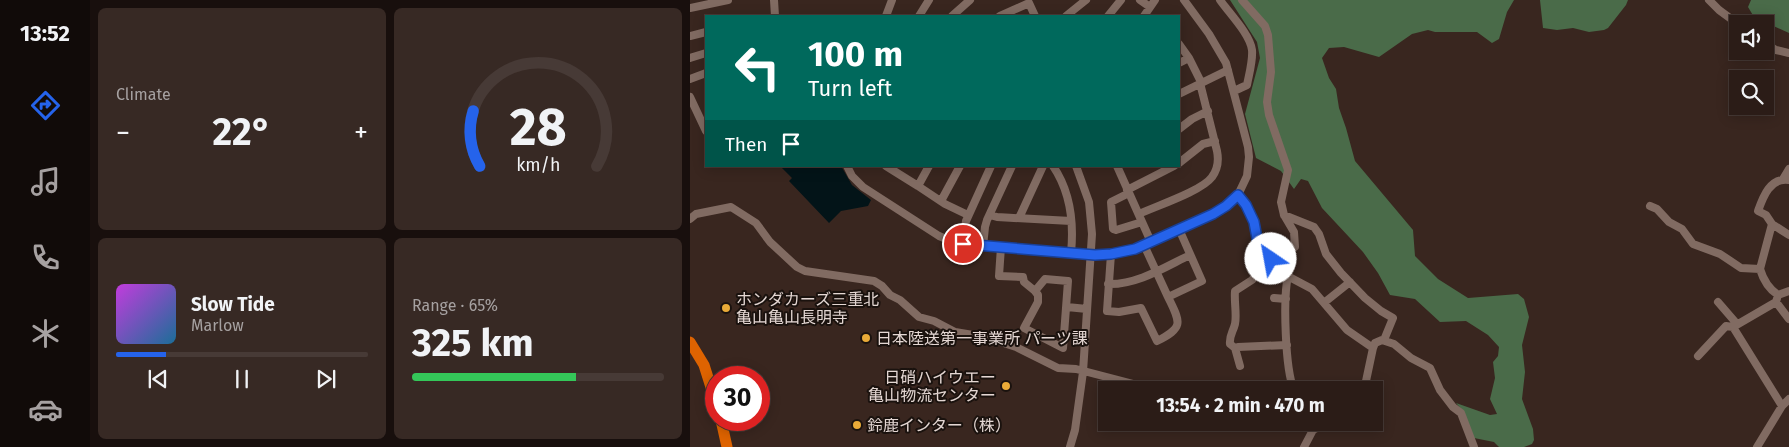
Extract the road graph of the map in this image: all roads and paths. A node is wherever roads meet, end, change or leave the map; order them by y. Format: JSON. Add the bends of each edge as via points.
{"nodes":[{"id":1,"x":728,"y":0,"type":"edge"},
{"id":2,"x":774,"y":0,"type":"edge"},
{"id":3,"x":892,"y":0,"type":"edge"},
{"id":4,"x":929,"y":0,"type":"edge"},
{"id":5,"x":970,"y":0,"type":"edge"},
{"id":6,"x":1086,"y":0,"type":"edge"},
{"id":7,"x":1121,"y":0,"type":"edge"},
{"id":8,"x":1140,"y":0,"type":"edge"},
{"id":9,"x":1184,"y":0,"type":"edge"},
{"id":10,"x":1220,"y":0,"type":"edge"},
{"id":11,"x":1242,"y":0,"type":"edge"},
{"id":12,"x":1709,"y":0,"type":"edge"},
{"id":13,"x":1152,"y":3,"type":"edge"},
{"id":14,"x":690,"y":8,"type":"edge"},
{"id":15,"x":775,"y":15,"type":"edge"},
{"id":16,"x":886,"y":15,"type":"edge"},
{"id":17,"x":920,"y":15,"type":"edge"},
{"id":18,"x":953,"y":15,"type":"edge"},
{"id":19,"x":1002,"y":15,"type":"edge"},
{"id":20,"x":1035,"y":15,"type":"edge"},
{"id":21,"x":1067,"y":15,"type":"edge"},
{"id":22,"x":1109,"y":15,"type":"edge"},
{"id":23,"x":1145,"y":15,"type":"edge"},
{"id":24,"x":1729,"y":17,"type":"edge"},
{"id":25,"x":705,"y":32,"type":"edge"},
{"id":26,"x":690,"y":35,"type":"edge"},
{"id":27,"x":1180,"y":45,"type":"edge"},
{"id":28,"x":1774,"y":49,"type":"edge"},
{"id":29,"x":705,"y":53,"type":"edge"},
{"id":30,"x":1789,"y":53,"type":"edge"},
{"id":31,"x":690,"y":58,"type":"edge"},
{"id":32,"x":1189,"y":58,"type":"junction"},
{"id":33,"x":1252,"y":58,"type":"junction"},
{"id":34,"x":1270,"y":58,"type":"junction"},
{"id":35,"x":1180,"y":62,"type":"edge"},
{"id":36,"x":1228,"y":70,"type":"junction"},
{"id":37,"x":705,"y":72,"type":"edge"},
{"id":38,"x":690,"y":79,"type":"edge"},
{"id":39,"x":1201,"y":83,"type":"junction"},
{"id":40,"x":1234,"y":91,"type":"junction"},
{"id":41,"x":1180,"y":94,"type":"edge"},
{"id":42,"x":690,"y":97,"type":"edge"},
{"id":43,"x":1208,"y":111,"type":"junction"},
{"id":44,"x":1180,"y":128,"type":"edge"},
{"id":45,"x":705,"y":129,"type":"edge"},
{"id":46,"x":1215,"y":141,"type":"junction"},
{"id":47,"x":1180,"y":162,"type":"edge"},
{"id":48,"x":848,"y":167,"type":"edge"},
{"id":49,"x":928,"y":167,"type":"edge"},
{"id":50,"x":959,"y":167,"type":"edge"},
{"id":51,"x":990,"y":167,"type":"edge"},
{"id":52,"x":1012,"y":167,"type":"edge"},
{"id":53,"x":1043,"y":167,"type":"edge"},
{"id":54,"x":1053,"y":167,"type":"edge"},
{"id":55,"x":1079,"y":167,"type":"edge"},
{"id":56,"x":1117,"y":167,"type":"edge"},
{"id":57,"x":1172,"y":167,"type":"edge"},
{"id":58,"x":897,"y":169,"type":"edge"},
{"id":59,"x":1789,"y":169,"type":"edge"},
{"id":60,"x":1786,"y":179,"type":"edge"},
{"id":61,"x":918,"y":186,"type":"junction"},
{"id":62,"x":1128,"y":192,"type":"junction"},
{"id":63,"x":1238,"y":195,"type":"junction"},
{"id":64,"x":941,"y":201,"type":"junction"},
{"id":65,"x":1650,"y":206,"type":"dead end"},
{"id":66,"x":1139,"y":214,"type":"junction"},
{"id":67,"x":968,"y":215,"type":"junction"},
{"id":68,"x":990,"y":215,"type":"junction"},
{"id":69,"x":1284,"y":215,"type":"junction"},
{"id":70,"x":1019,"y":218,"type":"junction"},
{"id":71,"x":690,"y":219,"type":"edge"},
{"id":72,"x":1071,"y":221,"type":"junction"},
{"id":73,"x":1142,"y":222,"type":"junction"},
{"id":74,"x":1772,"y":224,"type":"junction"},
{"id":75,"x":1179,"y":228,"type":"junction"},
{"id":76,"x":1789,"y":235,"type":"edge"},
{"id":77,"x":1148,"y":243,"type":"junction"},
{"id":78,"x":963,"y":244,"type":"junction"},
{"id":79,"x":983,"y":246,"type":"junction"},
{"id":80,"x":1001,"y":247,"type":"junction"},
{"id":81,"x":1071,"y":253,"type":"junction"},
{"id":82,"x":1091,"y":254,"type":"junction"},
{"id":83,"x":1111,"y":254,"type":"junction"},
{"id":84,"x":1190,"y":256,"type":"junction"},
{"id":85,"x":1270,"y":260,"type":"junction"},
{"id":86,"x":1760,"y":269,"type":"junction"},
{"id":87,"x":1156,"y":271,"type":"junction"},
{"id":88,"x":1288,"y":276,"type":"junction"},
{"id":89,"x":1350,"y":282,"type":"junction"},
{"id":90,"x":1108,"y":284,"type":"junction"},
{"id":91,"x":1035,"y":291,"type":"junction"},
{"id":92,"x":1789,"y":291,"type":"edge"},
{"id":93,"x":1168,"y":297,"type":"junction"},
{"id":94,"x":1274,"y":298,"type":"dead end"},
{"id":95,"x":1777,"y":298,"type":"junction"},
{"id":96,"x":1286,"y":299,"type":"junction"},
{"id":97,"x":1325,"y":302,"type":"junction"},
{"id":98,"x":1718,"y":302,"type":"dead end"},
{"id":99,"x":1067,"y":307,"type":"junction"},
{"id":100,"x":1087,"y":308,"type":"junction"},
{"id":101,"x":1789,"y":319,"type":"edge"},
{"id":102,"x":1735,"y":326,"type":"junction"},
{"id":103,"x":1384,"y":340,"type":"junction"},
{"id":104,"x":690,"y":342,"type":"edge"},
{"id":105,"x":1287,"y":345,"type":"junction"},
{"id":106,"x":1235,"y":348,"type":"junction"},
{"id":107,"x":1373,"y":348,"type":"junction"},
{"id":108,"x":1698,"y":356,"type":"dead end"},
{"id":109,"x":1240,"y":366,"type":"dead end"},
{"id":110,"x":705,"y":368,"type":"edge"},
{"id":111,"x":1083,"y":372,"type":"junction"},
{"id":112,"x":1120,"y":381,"type":"edge"},
{"id":113,"x":1290,"y":381,"type":"edge"},
{"id":114,"x":1366,"y":381,"type":"edge"},
{"id":115,"x":1789,"y":399,"type":"edge"},
{"id":116,"x":1782,"y":406,"type":"junction"},
{"id":117,"x":723,"y":431,"type":"edge"},
{"id":118,"x":1309,"y":431,"type":"edge"},
{"id":119,"x":727,"y":447,"type":"edge"},
{"id":120,"x":1070,"y":447,"type":"edge"},
{"id":121,"x":1304,"y":447,"type":"edge"},
{"id":122,"x":1474,"y":447,"type":"edge"},
{"id":123,"x":1757,"y":447,"type":"edge"}],
"edges":[{"from":1,"to":14,"type":"street"},
{"from":2,"to":15,"type":"street"},
{"from":3,"to":16,"type":"street"},
{"from":4,"to":17,"type":"street"},
{"from":5,"to":18,"type":"street"},
{"from":6,"to":21,"type":"street"},
{"from":7,"to":22,"type":"street"},
{"from":8,"to":13,"type":"street"},
{"from":9,"to":36,"type":"street","via":[[1219,49]]},
{"from":10,"to":33,"type":"street","via":[[1249,41]]},
{"from":11,"to":34,"type":"street","via":[[1268,34]]},
{"from":12,"to":24,"type":"street"},
{"from":13,"to":23,"type":"street"},
{"from":19,"to":20,"type":"street","via":[[1029,3]]},
{"from":25,"to":26,"type":"street"},
{"from":27,"to":32,"type":"street"},
{"from":28,"to":30,"type":"street"},
{"from":29,"to":31,"type":"street"},
{"from":32,"to":35,"type":"street"},
{"from":32,"to":39,"type":"street"},
{"from":33,"to":34,"type":"street"},
{"from":33,"to":40,"type":"street","via":[[1247,85]]},
{"from":34,"to":69,"type":"street","via":[[1268,115],[1288,170],[1282,202]]},
{"from":36,"to":39,"type":"street"},
{"from":36,"to":40,"type":"street"},
{"from":37,"to":38,"type":"street"},
{"from":39,"to":41,"type":"street"},
{"from":39,"to":43,"type":"street"},
{"from":40,"to":63,"type":"street","via":[[1249,157],[1247,176]]},
{"from":42,"to":45,"type":"street"},
{"from":43,"to":44,"type":"street"},
{"from":43,"to":46,"type":"street"},
{"from":46,"to":47,"type":"street","via":[[1203,144]]},
{"from":46,"to":66,"type":"street","via":[[1218,162],[1211,179]]},
{"from":48,"to":78,"type":"street","via":[[863,187],[939,236]]},
{"from":49,"to":61,"type":"street"},
{"from":50,"to":64,"type":"street"},
{"from":51,"to":67,"type":"street"},
{"from":52,"to":68,"type":"street"},
{"from":53,"to":70,"type":"street"},
{"from":54,"to":72,"type":"street","via":[[1068,199]]},
{"from":55,"to":82,"type":"street","via":[[1090,211]]},
{"from":56,"to":62,"type":"street"},
{"from":57,"to":62,"type":"street"},
{"from":58,"to":61,"type":"street"},
{"from":59,"to":60,"type":"street"},
{"from":60,"to":74,"type":"street","via":[[1768,189],[1758,211],[1766,215]]},
{"from":61,"to":64,"type":"street"},
{"from":62,"to":66,"type":"street"},
{"from":62,"to":73,"type":"street","via":[[1111,202],[1113,229]]},
{"from":63,"to":75,"type":"street","via":[[1220,210]]},
{"from":63,"to":85,"type":"street","via":[[1254,222],[1259,249]]},
{"from":64,"to":67,"type":"street"},
{"from":65,"to":86,"type":"street","via":[[1682,230],[1694,244],[1720,254],[1741,268]]},
{"from":66,"to":73,"type":"street"},
{"from":67,"to":78,"type":"street"},
{"from":68,"to":70,"type":"street"},
{"from":68,"to":79,"type":"street","via":[[984,227]]},
{"from":69,"to":85,"type":"street","via":[[1294,232],[1295,247]]},
{"from":69,"to":89,"type":"street","via":[[1314,227],[1326,254]]},
{"from":70,"to":72,"type":"street"},
{"from":71,"to":111,"type":"street","via":[[696,214],[731,207],[756,223],[767,240],[798,268],[874,281],[919,316],[949,330],[985,337],[1016,347],[1057,367]]},
{"from":72,"to":81,"type":"street"},
{"from":73,"to":77,"type":"street"},
{"from":74,"to":76,"type":"street"},
{"from":74,"to":86,"type":"street"},
{"from":75,"to":77,"type":"street"},
{"from":75,"to":84,"type":"street"},
{"from":77,"to":83,"type":"street","via":[[1127,252]]},
{"from":77,"to":87,"type":"street"},
{"from":78,"to":79,"type":"street"},
{"from":79,"to":80,"type":"street"},
{"from":80,"to":81,"type":"street"},
{"from":80,"to":91,"type":"street","via":[[999,276],[1023,277]]},
{"from":81,"to":82,"type":"street"},
{"from":82,"to":83,"type":"street"},
{"from":82,"to":100,"type":"street"},
{"from":83,"to":90,"type":"street"},
{"from":84,"to":87,"type":"street"},
{"from":84,"to":93,"type":"street","via":[[1202,281]]},
{"from":85,"to":88,"type":"street"},
{"from":85,"to":106,"type":"street","via":[[1252,280],[1235,291],[1236,323],[1229,338]]},
{"from":86,"to":95,"type":"street"},
{"from":87,"to":90,"type":"street","via":[[1125,283]]},
{"from":87,"to":93,"type":"street"},
{"from":88,"to":96,"type":"street"},
{"from":88,"to":97,"type":"street","via":[[1312,289]]},
{"from":89,"to":97,"type":"street"},
{"from":89,"to":103,"type":"street","via":[[1393,318]]},
{"from":90,"to":93,"type":"street","via":[[1107,311],[1141,308],[1157,341],[1171,334],[1177,325],[1177,316]]},
{"from":91,"to":99,"type":"street","via":[[1045,279],[1068,281]]},
{"from":91,"to":99,"type":"street","via":[[1038,302],[1024,328],[1063,348]]},
{"from":92,"to":95,"type":"street"},
{"from":94,"to":96,"type":"street"},
{"from":95,"to":101,"type":"street"},
{"from":95,"to":102,"type":"street"},
{"from":96,"to":105,"type":"street"},
{"from":97,"to":107,"type":"street","via":[[1347,330]]},
{"from":98,"to":102,"type":"street"},
{"from":99,"to":100,"type":"street"},
{"from":100,"to":111,"type":"street"},
{"from":102,"to":108,"type":"street","via":[[1726,326]]},
{"from":102,"to":116,"type":"street"},
{"from":103,"to":107,"type":"street","via":[[1375,343]]},
{"from":103,"to":122,"type":"street","via":[[1430,368],[1440,390],[1461,413]]},
{"from":104,"to":110,"type":"highway"},
{"from":105,"to":106,"type":"street"},
{"from":105,"to":113,"type":"street"},
{"from":106,"to":109,"type":"street"},
{"from":107,"to":114,"type":"street"},
{"from":111,"to":112,"type":"street"},
{"from":111,"to":120,"type":"street"},
{"from":115,"to":116,"type":"street"},
{"from":116,"to":123,"type":"street"},
{"from":117,"to":119,"type":"highway"},
{"from":118,"to":121,"type":"street"}]}
